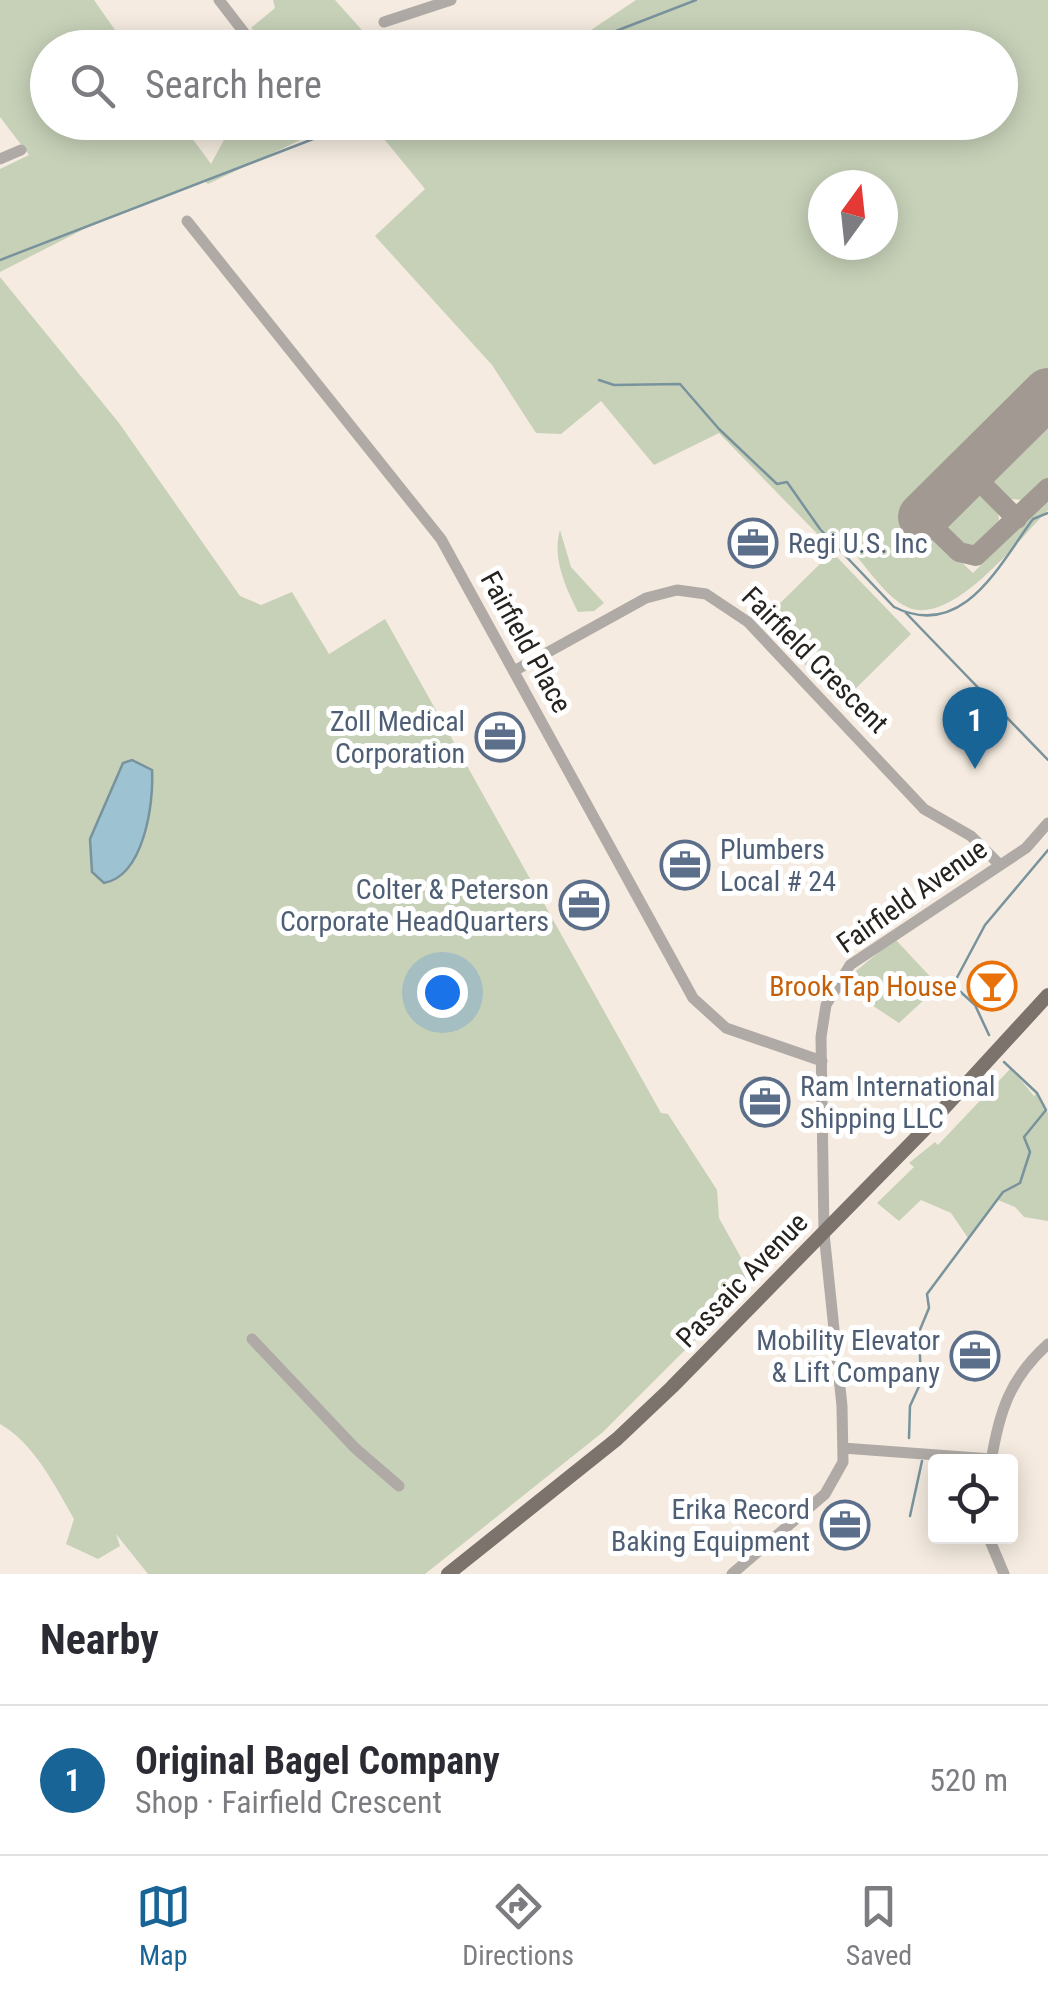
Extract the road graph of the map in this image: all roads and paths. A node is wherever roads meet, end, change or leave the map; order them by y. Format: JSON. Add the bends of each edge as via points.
{"nodes":[{"id":1,"x":219,"y":0,"type":"edge"},
{"id":2,"x":451,"y":0,"type":"edge"},
{"id":3,"x":384,"y":22,"type":"dead end"},
{"id":4,"x":244,"y":30,"type":"edge"},
{"id":5,"x":21,"y":150,"type":"dead end"},
{"id":6,"x":0,"y":159,"type":"edge"},
{"id":7,"x":187,"y":221,"type":"dead end"},
{"id":8,"x":514,"y":671,"type":"junction"},
{"id":9,"x":1048,"y":824,"type":"edge"},
{"id":10,"x":1000,"y":866,"type":"junction"},
{"id":11,"x":1048,"y":994,"type":"edge"},
{"id":12,"x":822,"y":1061,"type":"junction"},
{"id":13,"x":824,"y":1233,"type":"junction"},
{"id":14,"x":252,"y":1339,"type":"dead end"},
{"id":15,"x":1048,"y":1344,"type":"edge"},
{"id":16,"x":843,"y":1448,"type":"junction"},
{"id":17,"x":992,"y":1454,"type":"edge"},
{"id":18,"x":928,"y":1455,"type":"edge"},
{"id":19,"x":398,"y":1486,"type":"dead end"},
{"id":20,"x":991,"y":1544,"type":"edge"},
{"id":21,"x":448,"y":1574,"type":"edge"},
{"id":22,"x":732,"y":1574,"type":"edge"},
{"id":23,"x":1004,"y":1574,"type":"edge"}],
"edges":[{"from":1,"to":4,"type":"street"},
{"from":2,"to":3,"type":"street"},
{"from":5,"to":6,"type":"street"},
{"from":7,"to":8,"type":"street","name":"Fairfield Place","via":[[414,501]]},
{"from":8,"to":10,"type":"street","name":"Fairfield Crescent","via":[[646,598],[677,590],[706,594],[748,622],[924,809],[971,836]]},
{"from":8,"to":12,"type":"street","name":"Fairfield Place","via":[[694,998],[726,1028]]},
{"from":9,"to":10,"type":"street","name":"Fairfield Avenue"},
{"from":10,"to":12,"type":"street","name":"Fairfield Avenue","via":[[870,949],[839,977],[823,1015]]},
{"from":11,"to":13,"type":"main road","name":"Passaic Avenue"},
{"from":12,"to":13,"type":"street","name":"Fairfield Avenue"},
{"from":13,"to":16,"type":"street","name":"Fairfield Avenue"},
{"from":13,"to":21,"type":"main road","name":"Passaic Avenue","via":[[617,1438]]},
{"from":14,"to":19,"type":"street"},
{"from":15,"to":17,"type":"street","via":[[1006,1396]]},
{"from":16,"to":18,"type":"street"},
{"from":16,"to":22,"type":"street","name":"Fairfield Avenue","via":[[825,1494]]},
{"from":20,"to":23,"type":"street"}]}
